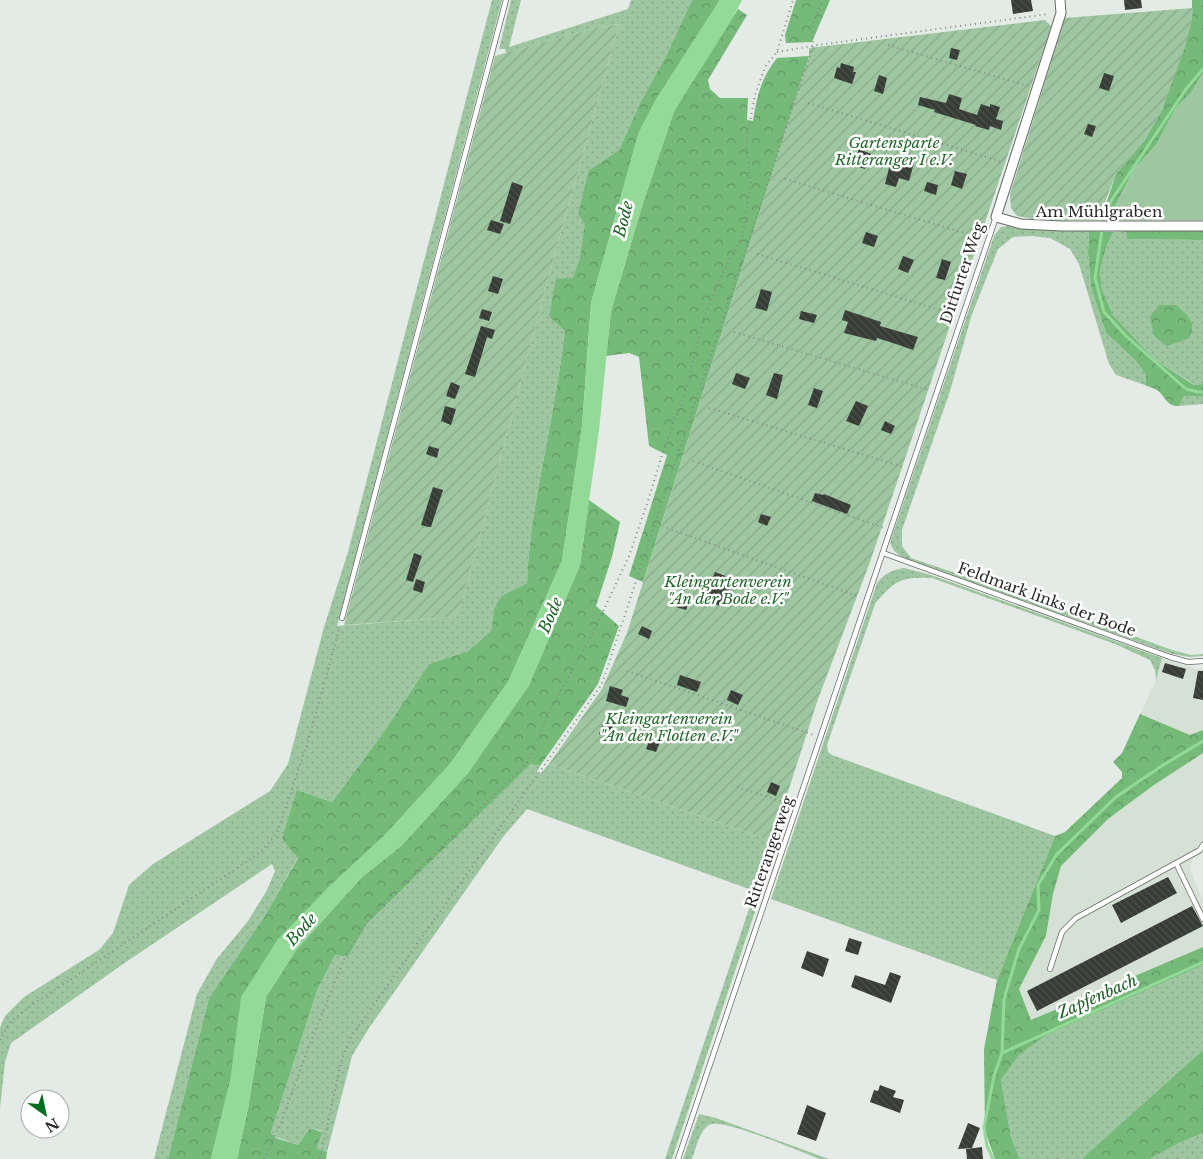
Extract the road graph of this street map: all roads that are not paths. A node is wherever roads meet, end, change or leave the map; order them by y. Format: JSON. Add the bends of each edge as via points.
{"nodes":[{"id":1,"x":506,"y":0,"type":"edge"},
{"id":2,"x":1060,"y":0,"type":"edge"},
{"id":3,"x":996,"y":217,"type":"junction"},
{"id":4,"x":1203,"y":226,"type":"edge"},
{"id":5,"x":883,"y":553,"type":"junction"},
{"id":6,"x":342,"y":618,"type":"road end"},
{"id":7,"x":1203,"y":661,"type":"edge"},
{"id":8,"x":1202,"y":848,"type":"edge"},
{"id":9,"x":1176,"y":863,"type":"junction"},
{"id":10,"x":1203,"y":919,"type":"edge"},
{"id":11,"x":1050,"y":969,"type":"dead end"},
{"id":12,"x":678,"y":1159,"type":"edge"}],
"edges":[{"from":1,"to":6,"type":"lane"},
{"from":2,"to":3,"type":"street","name":"Ditfurter Weg","via":[[1061,13]]},
{"from":3,"to":4,"type":"street","name":"Am Mühlgraben","via":[[1021,224]]},
{"from":3,"to":5,"type":"lane","name":"Ditfurter Weg"},
{"from":5,"to":7,"type":"lane","name":"Feldmark links der Bode","via":[[1170,657],[1188,662]]},
{"from":5,"to":12,"type":"lane","name":"Ritterangerweg"},
{"from":8,"to":9,"type":"lane"},
{"from":9,"to":10,"type":"lane"},
{"from":9,"to":11,"type":"lane","via":[[1076,918],[1062,932]]}]}
